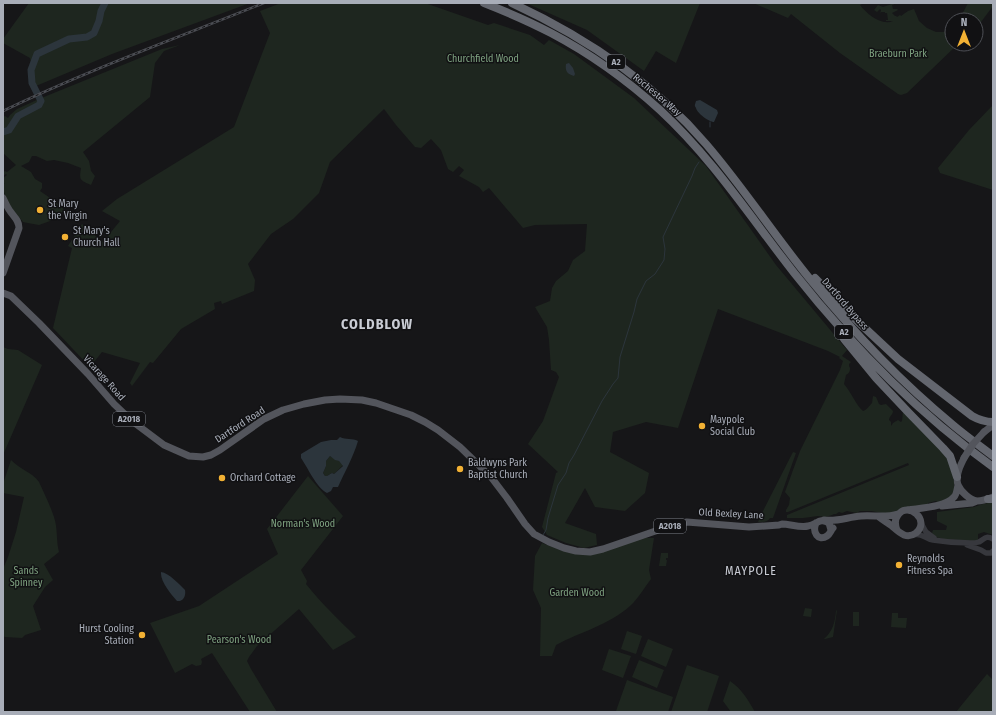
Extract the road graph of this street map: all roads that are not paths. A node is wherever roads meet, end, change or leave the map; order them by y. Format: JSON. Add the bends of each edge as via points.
{"nodes":[{"id":1,"x":484,"y":3,"type":"edge"},
{"id":2,"x":512,"y":3,"type":"edge"},
{"id":3,"x":705,"y":143,"type":"joint"},
{"id":4,"x":719,"y":173,"type":"joint"},
{"id":5,"x":3,"y":198,"type":"edge"},
{"id":6,"x":766,"y":221,"type":"junction"},
{"id":7,"x":3,"y":273,"type":"edge"},
{"id":8,"x":796,"y":275,"type":"junction"},
{"id":9,"x":3,"y":293,"type":"edge"},
{"id":10,"x":993,"y":423,"type":"edge"},
{"id":11,"x":993,"y":456,"type":"edge"},
{"id":12,"x":203,"y":458,"type":"joint"},
{"id":13,"x":993,"y":467,"type":"edge"},
{"id":14,"x":958,"y":481,"type":"junction"},
{"id":15,"x":991,"y":498,"type":"edge"},
{"id":16,"x":977,"y":501,"type":"junction"},
{"id":17,"x":936,"y":506,"type":"junction"},
{"id":18,"x":906,"y":510,"type":"junction"},
{"id":19,"x":898,"y":514,"type":"junction"},
{"id":20,"x":879,"y":517,"type":"junction"},
{"id":21,"x":824,"y":520,"type":"junction"},
{"id":22,"x":843,"y":520,"type":"junction"},
{"id":23,"x":816,"y":523,"type":"junction"},
{"id":24,"x":921,"y":523,"type":"junction"},
{"id":25,"x":525,"y":524,"type":"joint"},
{"id":26,"x":779,"y":525,"type":"junction"},
{"id":27,"x":831,"y":530,"type":"junction"},
{"id":28,"x":897,"y":530,"type":"junction"},
{"id":29,"x":815,"y":533,"type":"junction"},
{"id":30,"x":912,"y":535,"type":"junction"},
{"id":31,"x":993,"y":539,"type":"edge"},
{"id":32,"x":936,"y":540,"type":"junction"},
{"id":33,"x":981,"y":541,"type":"junction"},
{"id":34,"x":961,"y":542,"type":"junction"},
{"id":35,"x":980,"y":550,"type":"junction"},
{"id":36,"x":993,"y":551,"type":"edge"}],
"edges":[{"from":1,"to":4,"type":"highway","name":"Rochester Way","number":"A2","via":[[544,30],[599,62],[659,109]]},
{"from":2,"to":3,"type":"highway","name":"Rochester Way","number":"A2","via":[[578,37],[621,66],[662,99]]},
{"from":3,"to":6,"type":"highway","name":"Dartford Bypass","number":"A2"},
{"from":4,"to":8,"type":"highway","name":"Dartford Bypass","number":"A2"},
{"from":5,"to":7,"type":"main road","via":[[19,224]]},
{"from":6,"to":10,"type":"highway","via":[[816,279],[898,359],[972,416]]},
{"from":6,"to":11,"type":"highway","name":"Dartford Bypass","number":"A2","via":[[845,321],[883,361],[953,425]]},
{"from":8,"to":13,"type":"highway","name":"Dartford Bypass","number":"A2","via":[[840,328],[884,374],[914,403]]},
{"from":8,"to":14,"type":"highway","via":[[810,300],[876,378],[946,452],[952,461]]},
{"from":9,"to":12,"type":"main road","name":"Vicarage Road","number":"A2018","via":[[10,296],[39,323],[132,421],[170,449]]},
{"from":10,"to":14,"type":"main road","bridge":true,"via":[[973,444],[964,458],[959,469]]},
{"from":12,"to":25,"type":"main road","name":"Dartford Road","number":"A2018","via":[[211,456],[283,410],[325,400],[362,400],[411,415],[438,430],[491,477]]},
{"from":14,"to":16,"type":"main road","via":[[963,492]]},
{"from":14,"to":17,"type":"main road","number":"A2018","via":[[954,497]]},
{"from":15,"to":16,"type":"main road"},
{"from":16,"to":17,"type":"main road","number":"A2018"},
{"from":17,"to":18,"type":"main road","number":"A2018"},
{"from":17,"to":24,"type":"main road","number":"A2018","via":[[925,515]]},
{"from":18,"to":19,"type":"main road","number":"A2018"},
{"from":18,"to":24,"type":"main road","via":[[916,513]]},
{"from":19,"to":20,"type":"main road","number":"A2018"},
{"from":19,"to":28,"type":"main road","via":[[895,523]]},
{"from":20,"to":22,"type":"main road","number":"A2018","via":[[862,516]]},
{"from":20,"to":28,"type":"main road"},
{"from":21,"to":22,"type":"main road"},
{"from":21,"to":23,"type":"main road","number":"A2018"},
{"from":21,"to":27,"type":"main road","via":[[829,523]]},
{"from":22,"to":27,"type":"main road","number":"A2018"},
{"from":23,"to":26,"type":"main road","name":"Old Bexley Lane","number":"A2018","via":[[806,527]]},
{"from":23,"to":29,"type":"main road"},
{"from":24,"to":30,"type":"main road","number":"A2018"},
{"from":24,"to":32,"type":"street","via":[[926,532]]},
{"from":25,"to":26,"type":"main road","name":"Old Bexley Lane","number":"A2018","via":[[534,534],[549,542],[576,551],[590,552],[681,523]]},
{"from":26,"to":29,"type":"main road","name":"Old Bexley Lane","number":"A2018"},
{"from":27,"to":29,"type":"main road","number":"A2018","via":[[824,537],[818,537]]},
{"from":28,"to":30,"type":"main road","via":[[903,535]]},
{"from":30,"to":32,"type":"street","via":[[920,534]]},
{"from":31,"to":33,"type":"street","via":[[986,537]]},
{"from":32,"to":34,"type":"street"},
{"from":33,"to":34,"type":"street"},
{"from":33,"to":35,"type":"street"},
{"from":34,"to":35,"type":"street"},
{"from":35,"to":36,"type":"street","via":[[986,553]]}]}
